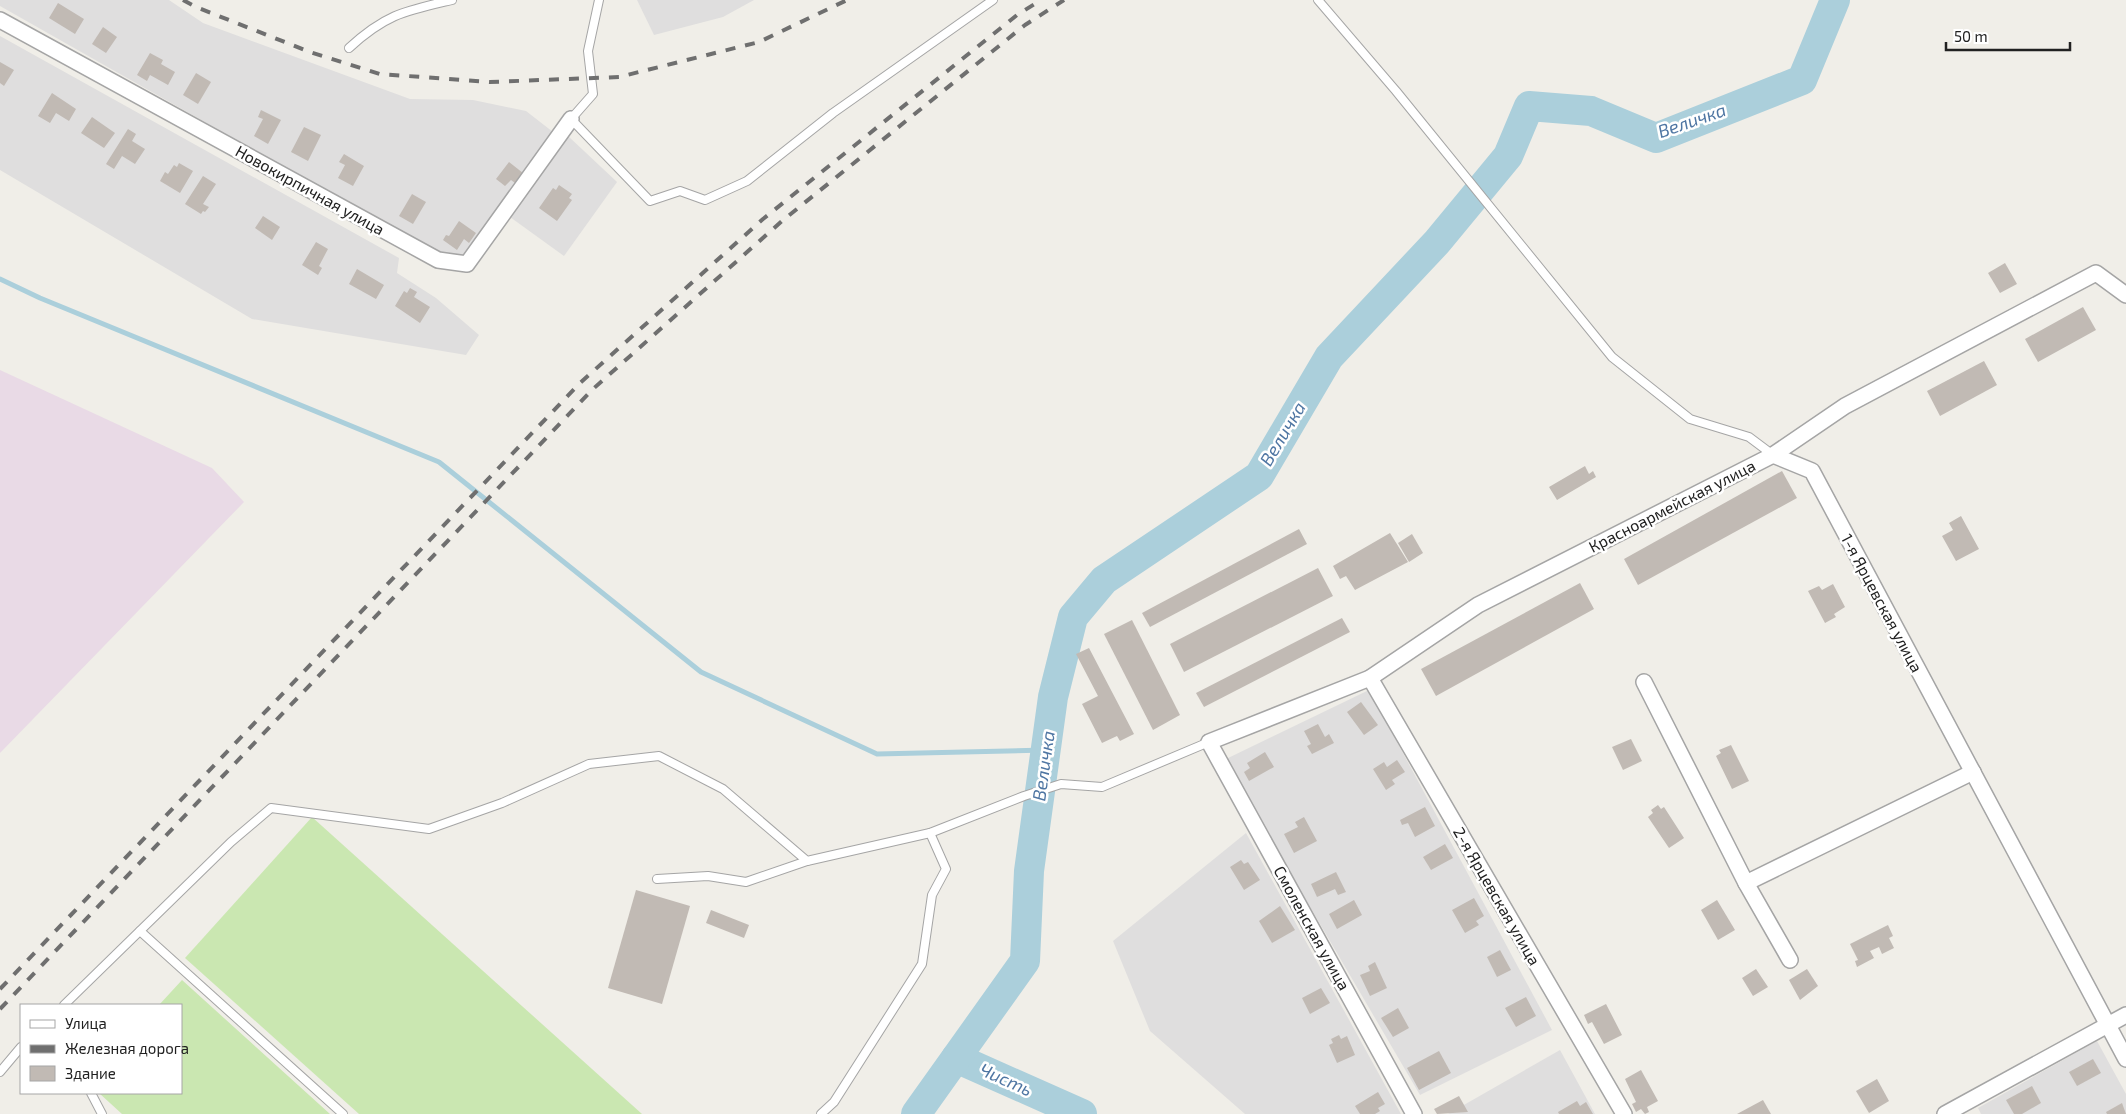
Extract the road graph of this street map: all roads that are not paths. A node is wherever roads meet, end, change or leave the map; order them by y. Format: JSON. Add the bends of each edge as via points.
{"nodes":[{"id":1,"x":452,"y":0,"type":"edge"},
{"id":2,"x":599,"y":0,"type":"edge"},
{"id":3,"x":993,"y":0,"type":"edge"},
{"id":4,"x":1318,"y":0,"type":"edge"},
{"id":5,"x":0,"y":20,"type":"edge"},
{"id":6,"x":349,"y":48,"type":"dead end"},
{"id":7,"x":571,"y":120,"type":"junction"},
{"id":8,"x":2126,"y":295,"type":"edge"},
{"id":9,"x":1773,"y":455,"type":"junction"},
{"id":10,"x":1370,"y":678,"type":"junction"},
{"id":11,"x":1644,"y":682,"type":"dead end"},
{"id":12,"x":1209,"y":742,"type":"junction"},
{"id":13,"x":1973,"y":772,"type":"junction"},
{"id":14,"x":930,"y":832,"type":"junction"},
{"id":15,"x":807,"y":861,"type":"junction"},
{"id":16,"x":657,"y":879,"type":"dead end"},
{"id":17,"x":1746,"y":883,"type":"junction"},
{"id":18,"x":140,"y":930,"type":"junction"},
{"id":19,"x":1790,"y":960,"type":"dead end"},
{"id":20,"x":65,"y":1004,"type":"edge"},
{"id":21,"x":2126,"y":1015,"type":"edge"},
{"id":22,"x":2107,"y":1026,"type":"junction"},
{"id":23,"x":20,"y":1048,"type":"edge"},
{"id":24,"x":2126,"y":1059,"type":"edge"},
{"id":25,"x":0,"y":1072,"type":"edge"},
{"id":26,"x":92,"y":1094,"type":"edge"},
{"id":27,"x":1962,"y":1110,"type":"edge"},
{"id":28,"x":102,"y":1114,"type":"edge"},
{"id":29,"x":343,"y":1114,"type":"edge"},
{"id":30,"x":820,"y":1114,"type":"edge"},
{"id":31,"x":1414,"y":1114,"type":"edge"},
{"id":32,"x":1624,"y":1114,"type":"edge"},
{"id":33,"x":1944,"y":1114,"type":"edge"}],
"edges":[{"from":1,"to":6,"type":"lane","via":[[399,13],[372,27]]},
{"from":2,"to":7,"type":"lane","via":[[588,51],[593,94]]},
{"from":3,"to":7,"type":"lane","via":[[833,113],[747,181],[705,200],[680,191],[650,201]]},
{"from":4,"to":9,"type":"lane","via":[[1612,357],[1690,419],[1749,437]]},
{"from":5,"to":7,"type":"street","name":"Новокирпичная улица","via":[[438,260],[467,264]]},
{"from":8,"to":9,"type":"street","name":"Красноармейская улица","via":[[2096,273],[1845,406]]},
{"from":9,"to":10,"type":"street","name":"Красноармейская улица","via":[[1478,604]]},
{"from":9,"to":13,"type":"street","name":"1-я Ярцевская улица","via":[[1812,471]]},
{"from":10,"to":12,"type":"street","name":"Красноармейская улица"},
{"from":10,"to":32,"type":"street","name":"2-я Ярцевская улица"},
{"from":11,"to":17,"type":"street"},
{"from":12,"to":14,"type":"lane","via":[[1102,787],[1061,784]]},
{"from":12,"to":31,"type":"street","name":"Смоленская улица"},
{"from":13,"to":17,"type":"street"},
{"from":13,"to":22,"type":"street","name":"1-я Ярцевская улица"},
{"from":14,"to":15,"type":"lane"},
{"from":14,"to":30,"type":"lane","via":[[946,869],[932,895],[922,964],[834,1102]]},
{"from":15,"to":16,"type":"lane","via":[[746,882],[708,876]]},
{"from":15,"to":18,"type":"lane","via":[[723,789],[659,756],[588,764],[502,803],[429,830],[271,808]]},
{"from":17,"to":19,"type":"street"},
{"from":18,"to":20,"type":"lane"},
{"from":18,"to":29,"type":"lane"},
{"from":21,"to":22,"type":"street"},
{"from":22,"to":24,"type":"street","name":"1-я Ярцевская улица"},
{"from":22,"to":27,"type":"street"},
{"from":23,"to":25,"type":"lane"},
{"from":26,"to":28,"type":"lane"},
{"from":27,"to":33,"type":"street"}]}
